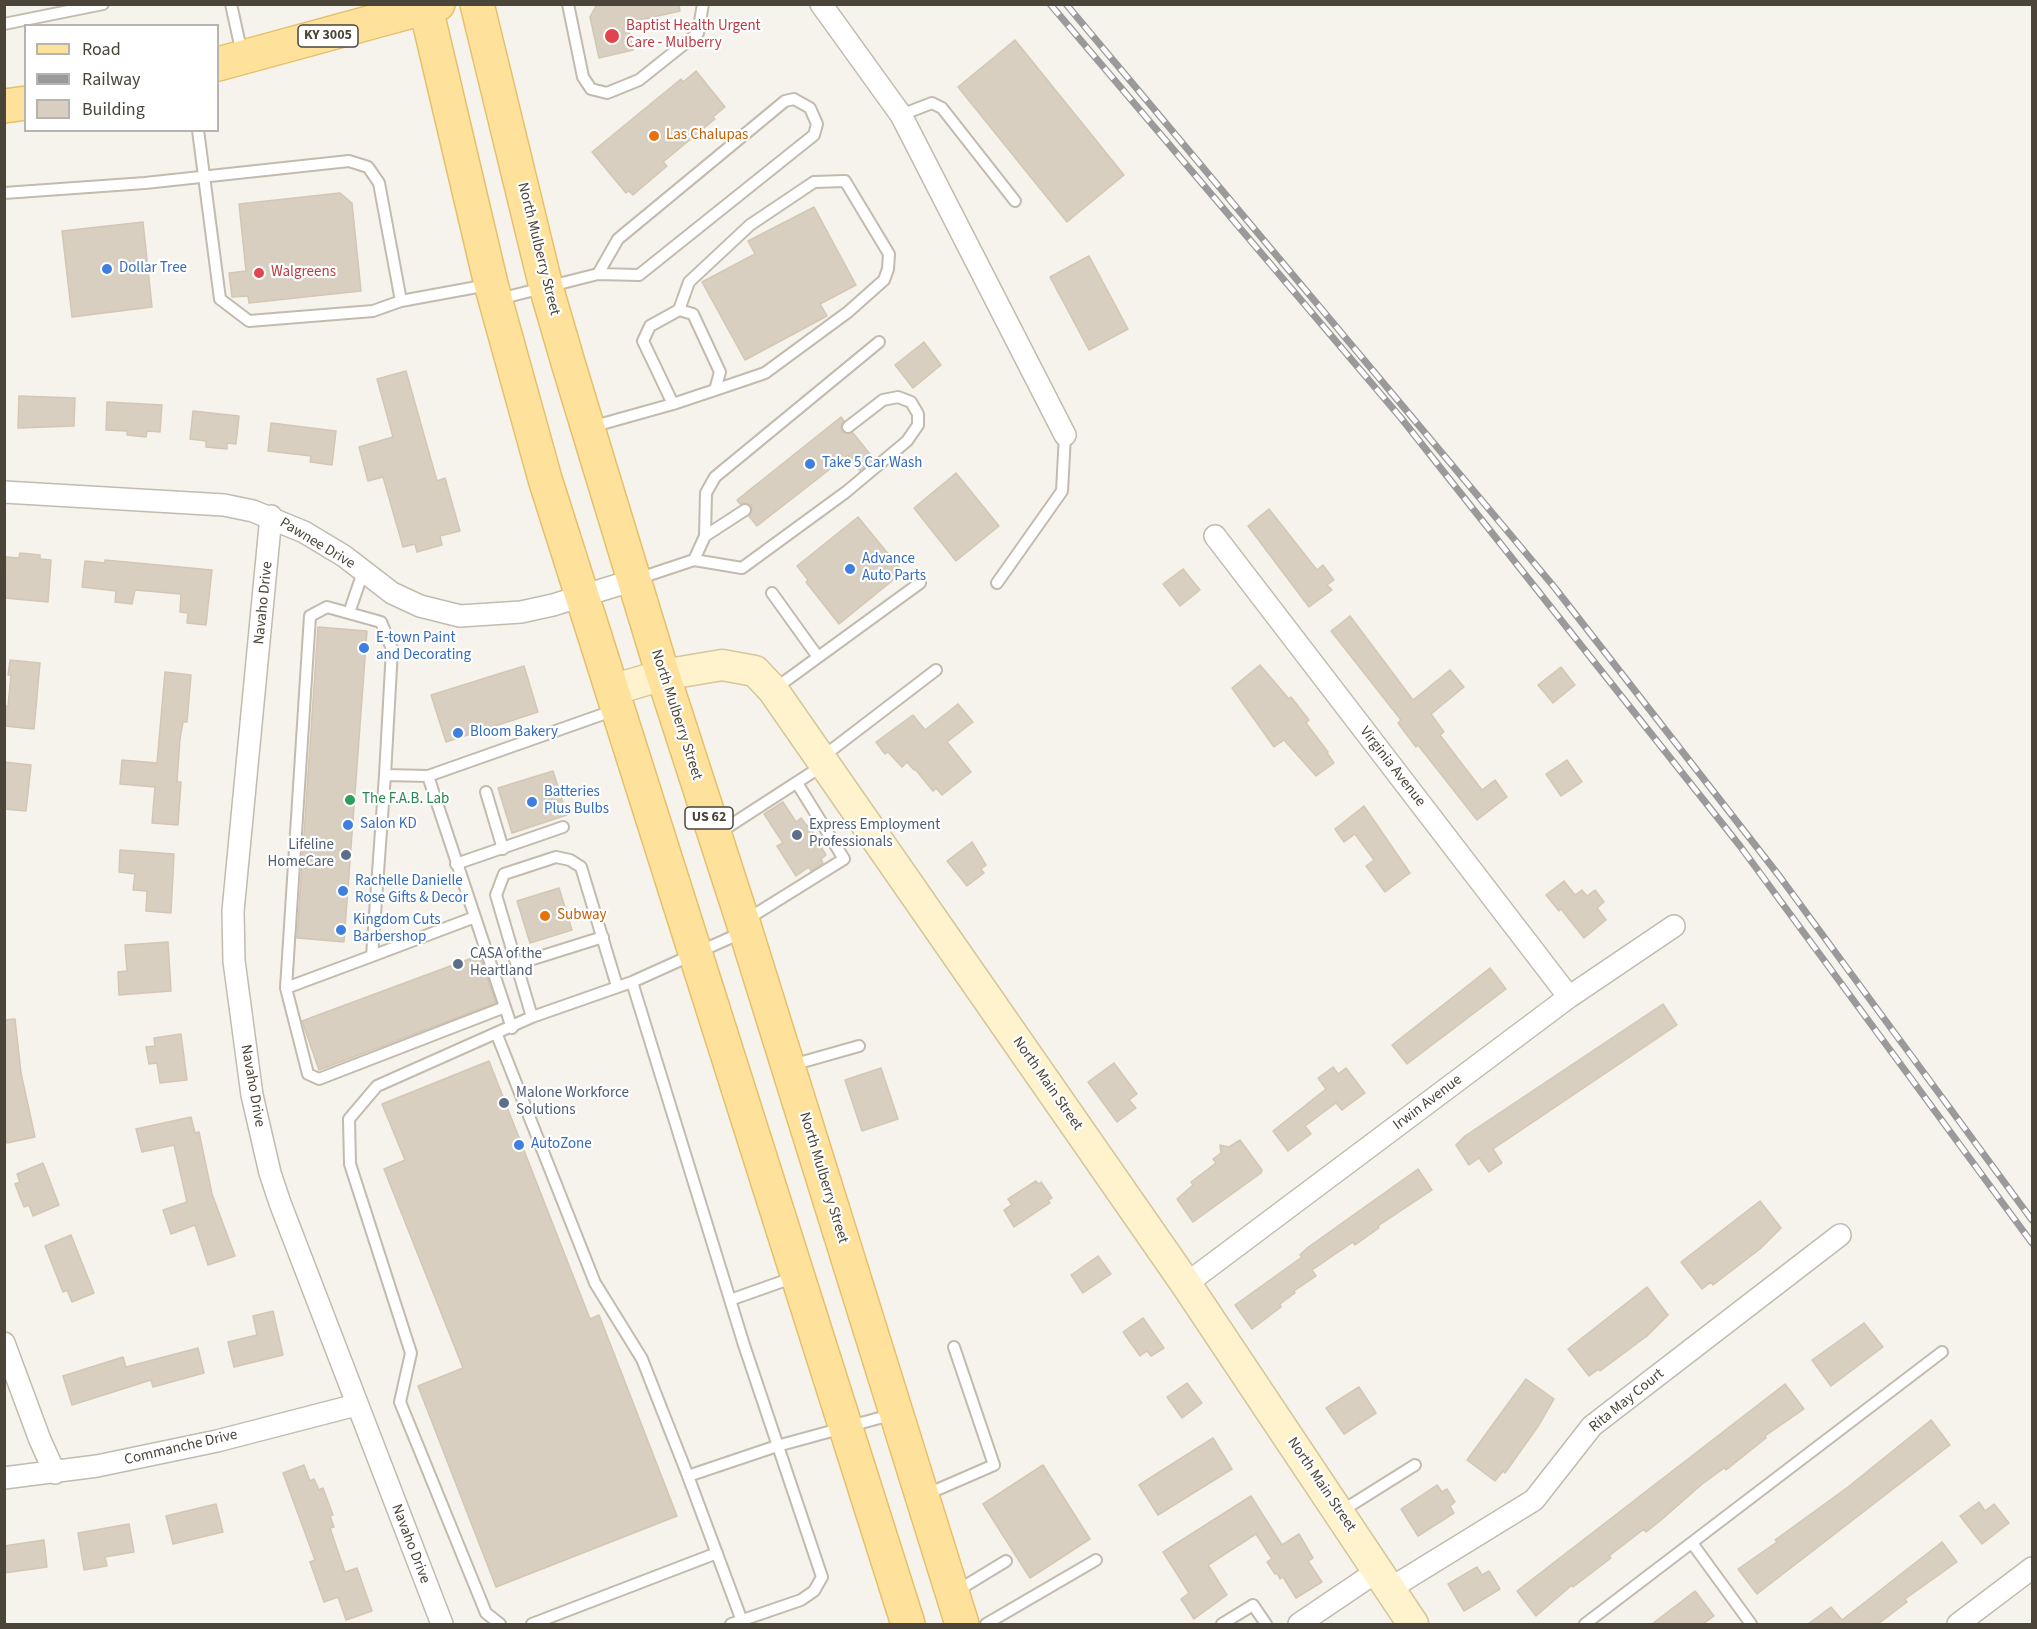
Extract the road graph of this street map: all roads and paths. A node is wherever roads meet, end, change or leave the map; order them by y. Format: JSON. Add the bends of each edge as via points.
{"nodes":[{"id":1,"x":102,"y":4,"type":"edge"},
{"id":2,"x":231,"y":4,"type":"edge"},
{"id":3,"x":477,"y":4,"type":"edge"},
{"id":4,"x":568,"y":4,"type":"edge"},
{"id":5,"x":703,"y":4,"type":"edge"},
{"id":6,"x":821,"y":4,"type":"edge"},
{"id":7,"x":429,"y":6,"type":"edge"},
{"id":8,"x":4,"y":24,"type":"edge"},
{"id":9,"x":230,"y":61,"type":"edge"},
{"id":10,"x":24,"y":103,"type":"edge"},
{"id":11,"x":4,"y":106,"type":"edge"},
{"id":12,"x":901,"y":115,"type":"junction"},
{"id":13,"x":198,"y":132,"type":"edge"},
{"id":14,"x":204,"y":176,"type":"junction"},
{"id":15,"x":4,"y":193,"type":"edge"},
{"id":16,"x":1015,"y":201,"type":"dead end"},
{"id":17,"x":598,"y":274,"type":"junction"},
{"id":18,"x":546,"y":287,"type":"junction"},
{"id":19,"x":494,"y":292,"type":"junction"},
{"id":20,"x":401,"y":301,"type":"junction"},
{"id":21,"x":679,"y":310,"type":"junction"},
{"id":22,"x":879,"y":342,"type":"dead end"},
{"id":23,"x":715,"y":390,"type":"junction"},
{"id":24,"x":673,"y":404,"type":"junction"},
{"id":25,"x":848,"y":427,"type":"dead end"},
{"id":26,"x":588,"y":428,"type":"junction"},
{"id":27,"x":1065,"y":435,"type":"joint"},
{"id":28,"x":4,"y":492,"type":"edge"},
{"id":29,"x":745,"y":510,"type":"dead end"},
{"id":30,"x":272,"y":516,"type":"junction"},
{"id":31,"x":705,"y":536,"type":"junction"},
{"id":32,"x":1215,"y":536,"type":"dead end"},
{"id":33,"x":694,"y":560,"type":"junction"},
{"id":34,"x":363,"y":572,"type":"junction"},
{"id":35,"x":634,"y":580,"type":"junction"},
{"id":36,"x":920,"y":583,"type":"dead end"},
{"id":37,"x":997,"y":583,"type":"dead end"},
{"id":38,"x":772,"y":592,"type":"dead end"},
{"id":39,"x":582,"y":596,"type":"junction"},
{"id":40,"x":349,"y":613,"type":"junction"},
{"id":41,"x":818,"y":657,"type":"junction"},
{"id":42,"x":936,"y":670,"type":"dead end"},
{"id":43,"x":663,"y":675,"type":"junction"},
{"id":44,"x":773,"y":690,"type":"junction"},
{"id":45,"x":616,"y":699,"type":"junction"},
{"id":46,"x":823,"y":761,"type":"junction"},
{"id":47,"x":385,"y":776,"type":"junction"},
{"id":48,"x":428,"y":776,"type":"junction"},
{"id":49,"x":797,"y":783,"type":"junction"},
{"id":50,"x":486,"y":792,"type":"dead end"},
{"id":51,"x":563,"y":827,"type":"dead end"},
{"id":52,"x":714,"y":836,"type":"junction"},
{"id":53,"x":503,"y":849,"type":"junction"},
{"id":54,"x":456,"y":864,"type":"junction"},
{"id":55,"x":475,"y":917,"type":"junction"},
{"id":56,"x":744,"y":926,"type":"junction"},
{"id":57,"x":1674,"y":926,"type":"dead end"},
{"id":58,"x":603,"y":937,"type":"junction"},
{"id":59,"x":696,"y":952,"type":"junction"},
{"id":60,"x":372,"y":956,"type":"junction"},
{"id":61,"x":517,"y":964,"type":"junction"},
{"id":62,"x":632,"y":982,"type":"junction"},
{"id":63,"x":617,"y":986,"type":"junction"},
{"id":64,"x":286,"y":988,"type":"junction"},
{"id":65,"x":1569,"y":997,"type":"junction"},
{"id":66,"x":505,"y":1007,"type":"junction"},
{"id":67,"x":532,"y":1017,"type":"junction"},
{"id":68,"x":512,"y":1028,"type":"junction"},
{"id":69,"x":497,"y":1035,"type":"junction"},
{"id":70,"x":859,"y":1046,"type":"dead end"},
{"id":71,"x":789,"y":1066,"type":"junction"},
{"id":72,"x":1840,"y":1235,"type":"dead end"},
{"id":73,"x":798,"y":1276,"type":"junction"},
{"id":74,"x":1186,"y":1284,"type":"junction"},
{"id":75,"x":730,"y":1300,"type":"junction"},
{"id":76,"x":4,"y":1342,"type":"edge"},
{"id":77,"x":954,"y":1347,"type":"dead end"},
{"id":78,"x":1942,"y":1352,"type":"dead end"},
{"id":79,"x":356,"y":1405,"type":"junction"},
{"id":80,"x":897,"y":1413,"type":"junction"},
{"id":81,"x":845,"y":1426,"type":"junction"},
{"id":82,"x":777,"y":1446,"type":"junction"},
{"id":83,"x":1415,"y":1465,"type":"dead end"},
{"id":84,"x":55,"y":1473,"type":"junction"},
{"id":85,"x":688,"y":1476,"type":"junction"},
{"id":86,"x":4,"y":1478,"type":"edge"},
{"id":87,"x":922,"y":1497,"type":"junction"},
{"id":88,"x":1340,"y":1512,"type":"junction"},
{"id":89,"x":1692,"y":1543,"type":"junction"},
{"id":90,"x":717,"y":1553,"type":"junction"},
{"id":91,"x":1096,"y":1560,"type":"dead end"},
{"id":92,"x":1006,"y":1561,"type":"dead end"},
{"id":93,"x":2032,"y":1568,"type":"edge"},
{"id":94,"x":1385,"y":1579,"type":"junction"},
{"id":95,"x":953,"y":1594,"type":"junction"},
{"id":96,"x":736,"y":1623,"type":"edge"},
{"id":97,"x":442,"y":1624,"type":"edge"},
{"id":98,"x":500,"y":1624,"type":"edge"},
{"id":99,"x":532,"y":1624,"type":"edge"},
{"id":100,"x":908,"y":1624,"type":"edge"},
{"id":101,"x":962,"y":1624,"type":"edge"},
{"id":102,"x":986,"y":1624,"type":"edge"},
{"id":103,"x":1222,"y":1624,"type":"edge"},
{"id":104,"x":1266,"y":1624,"type":"edge"},
{"id":105,"x":1299,"y":1624,"type":"edge"},
{"id":106,"x":1413,"y":1624,"type":"edge"},
{"id":107,"x":1585,"y":1624,"type":"edge"},
{"id":108,"x":1751,"y":1624,"type":"edge"},
{"id":109,"x":1958,"y":1624,"type":"edge"}],
"edges":[{"from":1,"to":8,"type":"lane"},
{"from":2,"to":9,"type":"lane"},
{"from":3,"to":18,"type":"main road","name":"North Mulberry Street","number":"US 62"},
{"from":4,"to":5,"type":"lane","via":[[583,77],[591,89],[607,93],[639,80],[698,33]]},
{"from":6,"to":12,"type":"street"},
{"from":7,"to":9,"type":"main road","number":"KY 3005"},
{"from":7,"to":19,"type":"main road"},
{"from":10,"to":11,"type":"main road"},
{"from":12,"to":16,"type":"lane","via":[[932,103],[942,108]]},
{"from":12,"to":27,"type":"street"},
{"from":13,"to":14,"type":"lane"},
{"from":14,"to":15,"type":"lane"},
{"from":14,"to":20,"type":"lane","via":[[349,161],[368,167],[379,183]]},
{"from":14,"to":20,"type":"lane","via":[[219,299],[249,321],[373,311]]},
{"from":17,"to":17,"type":"lane","via":[[639,275],[814,135],[817,124],[810,108],[794,99],[785,101],[618,239]]},
{"from":17,"to":18,"type":"lane"},
{"from":18,"to":19,"type":"lane"},
{"from":18,"to":26,"type":"main road","name":"North Mulberry Street","number":"US 62"},
{"from":19,"to":20,"type":"lane"},
{"from":19,"to":39,"type":"main road"},
{"from":21,"to":23,"type":"lane","via":[[693,314],[720,372]]},
{"from":21,"to":23,"type":"lane","via":[[689,282],[750,225],[814,182],[845,181],[889,254],[884,280],[848,312],[765,373]]},
{"from":21,"to":24,"type":"lane","via":[[650,326],[644,341]]},
{"from":22,"to":31,"type":"lane","via":[[715,477],[706,493]]},
{"from":23,"to":24,"type":"lane"},
{"from":24,"to":26,"type":"lane"},
{"from":25,"to":33,"type":"lane","via":[[883,400],[898,397],[911,402],[918,414],[918,425],[907,441],[846,492],[742,568]]},
{"from":26,"to":35,"type":"main road","name":"North Mulberry Street","number":"US 62"},
{"from":27,"to":37,"type":"lane","via":[[1062,491]]},
{"from":28,"to":30,"type":"street","name":"Pawnee Drive","via":[[224,505]]},
{"from":29,"to":31,"type":"lane"},
{"from":30,"to":34,"type":"street","name":"Pawnee Drive","via":[[327,546]]},
{"from":30,"to":79,"type":"street","name":"Navaho Drive","via":[[233,911],[234,961],[252,1095],[270,1173]]},
{"from":31,"to":33,"type":"lane"},
{"from":32,"to":65,"type":"street","name":"Virginia Avenue"},
{"from":33,"to":35,"type":"lane"},
{"from":34,"to":39,"type":"street","name":"Pawnee Drive","via":[[420,606],[460,616],[521,612]]},
{"from":34,"to":40,"type":"lane"},
{"from":35,"to":39,"type":"street","name":"Pawnee Drive"},
{"from":35,"to":43,"type":"main road","name":"North Mulberry Street","number":"US 62"},
{"from":36,"to":41,"type":"lane"},
{"from":38,"to":41,"type":"lane"},
{"from":39,"to":45,"type":"main road"},
{"from":40,"to":47,"type":"lane","via":[[381,622],[392,650]]},
{"from":40,"to":64,"type":"lane","via":[[327,607],[310,616]]},
{"from":41,"to":44,"type":"lane"},
{"from":42,"to":46,"type":"lane"},
{"from":43,"to":44,"type":"street","name":"North Main Street","via":[[712,666],[737,666],[754,671]]},
{"from":43,"to":45,"type":"street","name":"North Main Street"},
{"from":43,"to":52,"type":"main road","name":"North Mulberry Street","number":"US 62"},
{"from":44,"to":46,"type":"street","name":"North Main Street"},
{"from":45,"to":48,"type":"lane"},
{"from":45,"to":59,"type":"main road"},
{"from":46,"to":49,"type":"lane"},
{"from":46,"to":74,"type":"street","name":"North Main Street"},
{"from":47,"to":48,"type":"lane"},
{"from":47,"to":60,"type":"lane"},
{"from":48,"to":54,"type":"lane"},
{"from":49,"to":52,"type":"lane"},
{"from":49,"to":56,"type":"lane","via":[[844,859]]},
{"from":50,"to":53,"type":"lane"},
{"from":51,"to":53,"type":"lane"},
{"from":52,"to":56,"type":"main road","name":"North Mulberry Street","number":"US 62"},
{"from":53,"to":54,"type":"lane"},
{"from":54,"to":55,"type":"lane"},
{"from":55,"to":60,"type":"lane"},
{"from":55,"to":66,"type":"lane"},
{"from":56,"to":59,"type":"lane"},
{"from":56,"to":71,"type":"main road","name":"North Mulberry Street","number":"US 62"},
{"from":57,"to":65,"type":"street","name":"Irwin Avenue"},
{"from":58,"to":61,"type":"lane"},
{"from":58,"to":61,"type":"lane","via":[[581,867],[556,857],[504,874],[498,884],[496,895]]},
{"from":58,"to":63,"type":"lane"},
{"from":59,"to":62,"type":"lane"},
{"from":59,"to":73,"type":"main road"},
{"from":60,"to":64,"type":"lane"},
{"from":61,"to":67,"type":"lane"},
{"from":62,"to":63,"type":"lane"},
{"from":62,"to":75,"type":"lane"},
{"from":63,"to":67,"type":"lane"},
{"from":64,"to":66,"type":"lane","via":[[308,1074],[319,1079]]},
{"from":65,"to":74,"type":"street","name":"Irwin Avenue"},
{"from":66,"to":68,"type":"lane"},
{"from":67,"to":68,"type":"lane"},
{"from":68,"to":69,"type":"lane"},
{"from":69,"to":85,"type":"lane","via":[[595,1283],[642,1359]]},
{"from":69,"to":98,"type":"lane","via":[[377,1086],[349,1119],[350,1164],[411,1353],[400,1402],[486,1613]]},
{"from":70,"to":71,"type":"lane"},
{"from":71,"to":80,"type":"main road","name":"North Mulberry Street","number":"US 62"},
{"from":72,"to":94,"type":"street","name":"Rita May Court","via":[[1592,1426],[1534,1500]]},
{"from":73,"to":75,"type":"lane"},
{"from":73,"to":81,"type":"main road"},
{"from":74,"to":88,"type":"street","name":"North Main Street"},
{"from":75,"to":82,"type":"lane"},
{"from":76,"to":84,"type":"street"},
{"from":77,"to":87,"type":"lane","via":[[994,1465]]},
{"from":78,"to":89,"type":"lane"},
{"from":79,"to":84,"type":"street","name":"Commanche Drive","via":[[217,1441]]},
{"from":79,"to":97,"type":"street","name":"Navaho Drive"},
{"from":80,"to":81,"type":"lane"},
{"from":80,"to":87,"type":"main road","name":"North Mulberry Street","number":"US 62"},
{"from":81,"to":82,"type":"lane"},
{"from":81,"to":100,"type":"main road"},
{"from":82,"to":85,"type":"lane"},
{"from":82,"to":96,"type":"lane","via":[[822,1577],[814,1592],[801,1600]]},
{"from":83,"to":88,"type":"lane"},
{"from":84,"to":86,"type":"street","name":"Commanche Drive"},
{"from":85,"to":90,"type":"lane"},
{"from":87,"to":95,"type":"main road","name":"North Mulberry Street","number":"US 62"},
{"from":88,"to":94,"type":"street","name":"North Main Street"},
{"from":89,"to":107,"type":"lane"},
{"from":89,"to":108,"type":"lane"},
{"from":90,"to":96,"type":"lane"},
{"from":90,"to":99,"type":"lane"},
{"from":91,"to":102,"type":"lane"},
{"from":92,"to":95,"type":"lane"},
{"from":93,"to":109,"type":"street"},
{"from":94,"to":105,"type":"street","name":"Rita May Court"},
{"from":94,"to":106,"type":"street","name":"North Main Street"},
{"from":95,"to":101,"type":"main road","name":"North Mulberry Street","number":"US 62"},
{"from":103,"to":104,"type":"lane","via":[[1253,1605]]}]}
